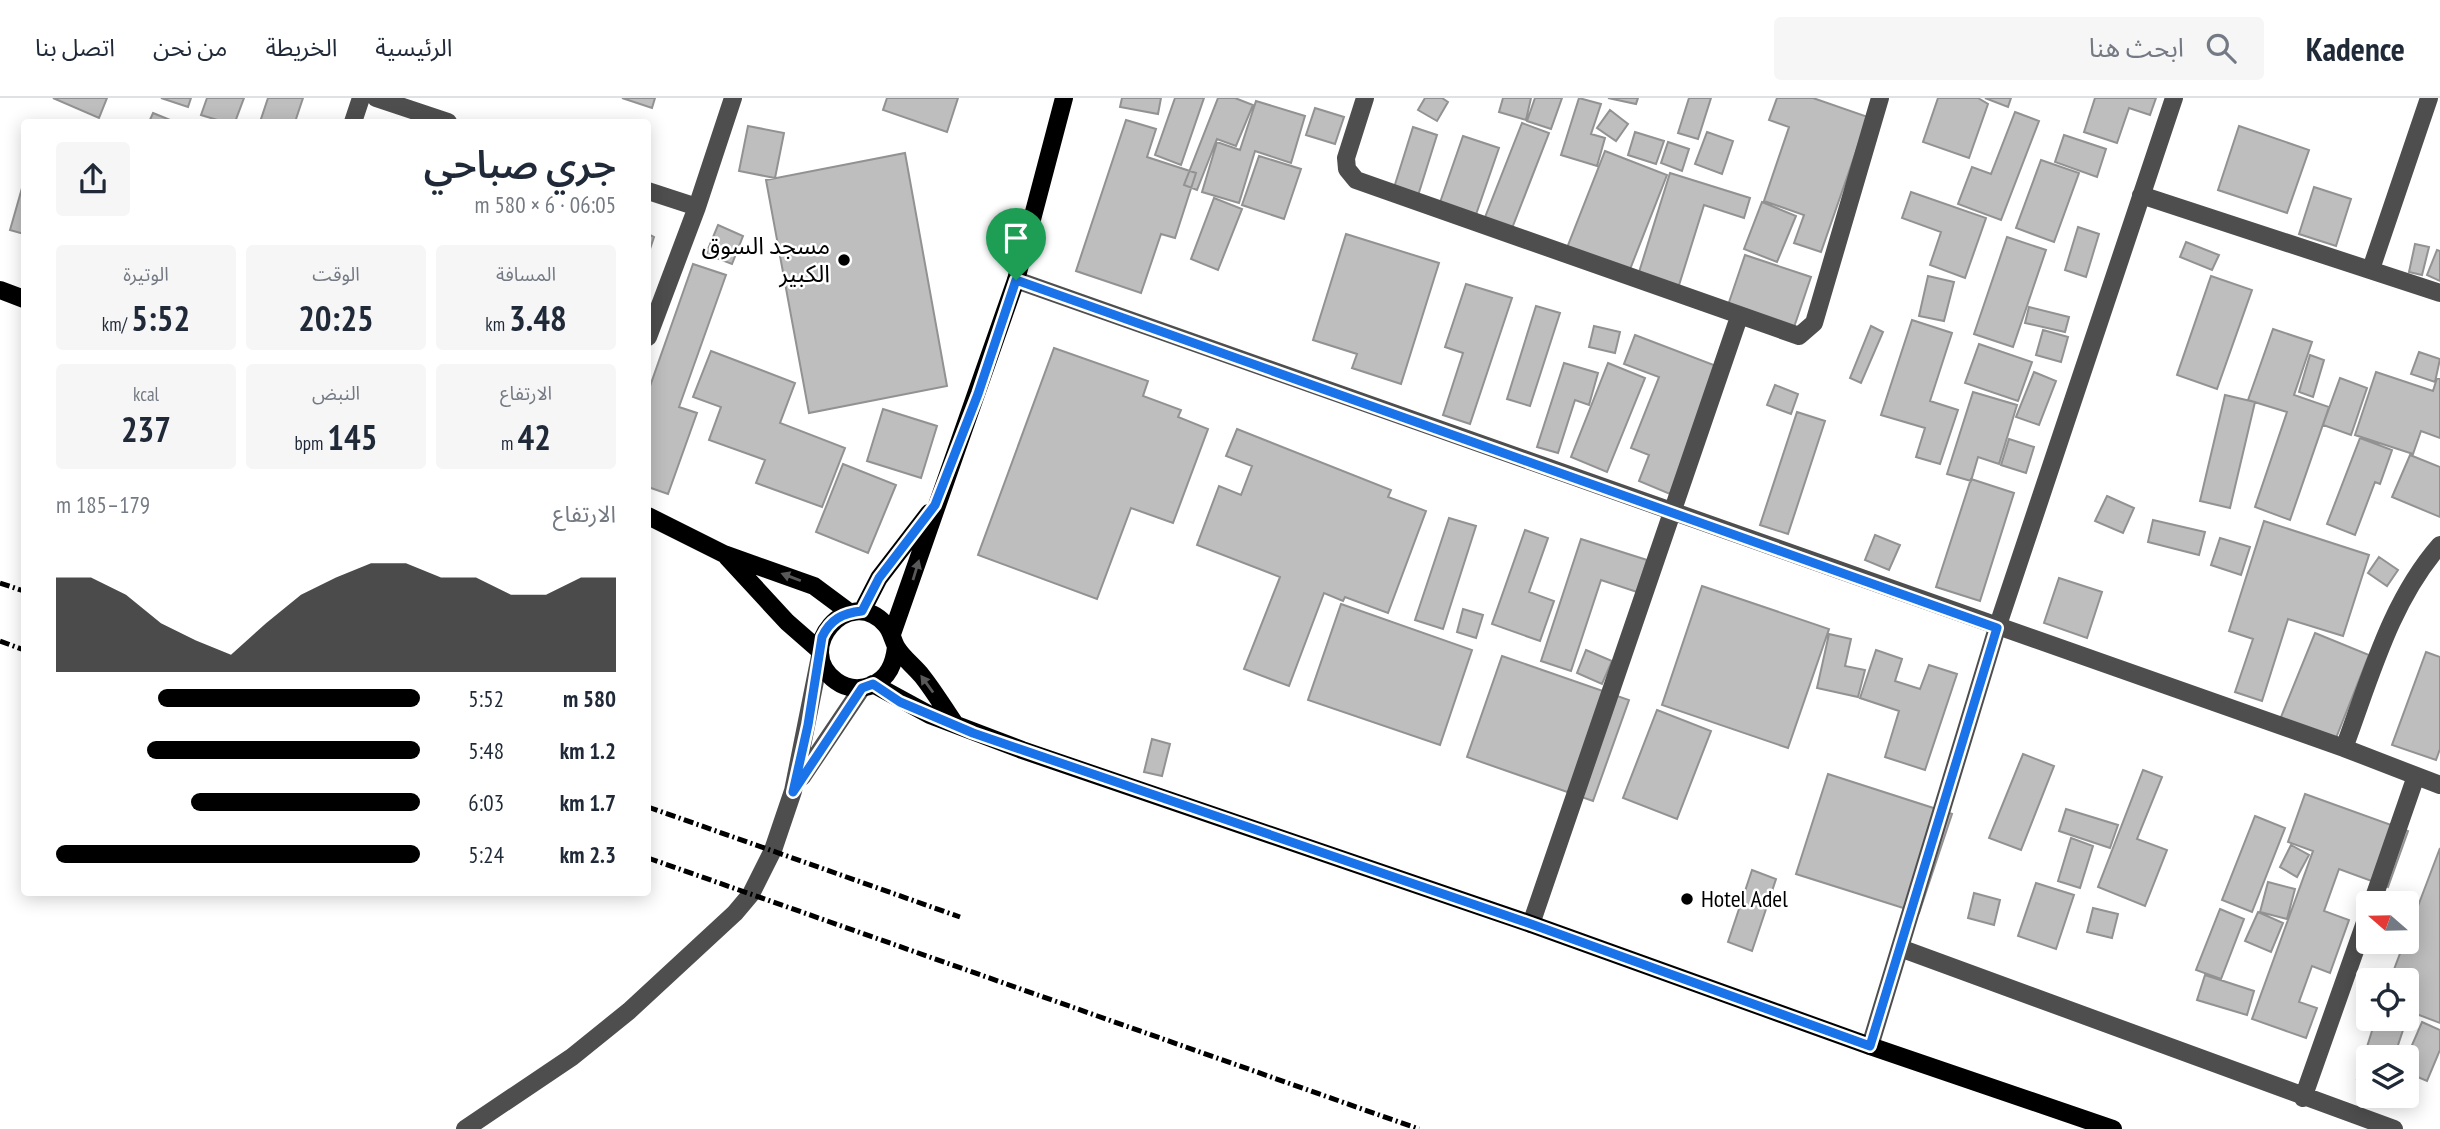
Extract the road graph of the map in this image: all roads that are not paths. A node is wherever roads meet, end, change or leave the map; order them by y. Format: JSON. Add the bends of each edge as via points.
{"nodes":[{"id":1,"x":361,"y":98,"type":"edge"},
{"id":2,"x":376,"y":98,"type":"edge"},
{"id":3,"x":733,"y":98,"type":"edge"},
{"id":4,"x":1064,"y":98,"type":"edge"},
{"id":5,"x":1365,"y":98,"type":"edge"},
{"id":6,"x":1880,"y":98,"type":"edge"},
{"id":7,"x":2174,"y":98,"type":"edge"},
{"id":8,"x":2429,"y":98,"type":"edge"},
{"id":9,"x":354,"y":119,"type":"edge"},
{"id":10,"x":439,"y":119,"type":"edge"},
{"id":11,"x":651,"y":192,"type":"edge"},
{"id":12,"x":2141,"y":195,"type":"junction"},
{"id":13,"x":696,"y":207,"type":"junction"},
{"id":14,"x":2371,"y":270,"type":"junction"},
{"id":15,"x":1016,"y":280,"type":"junction"},
{"id":16,"x":0,"y":290,"type":"edge"},
{"id":17,"x":2440,"y":293,"type":"edge"},
{"id":18,"x":21,"y":298,"type":"edge"},
{"id":19,"x":1739,"y":317,"type":"junction"},
{"id":20,"x":651,"y":329,"type":"edge"},
{"id":21,"x":935,"y":505,"type":"junction"},
{"id":22,"x":1674,"y":511,"type":"junction"},
{"id":23,"x":651,"y":518,"type":"edge"},
{"id":24,"x":2440,"y":545,"type":"edge"},
{"id":25,"x":724,"y":554,"type":"junction"},
{"id":26,"x":855,"y":612,"type":"junction"},
{"id":27,"x":1997,"y":628,"type":"junction"},
{"id":28,"x":894,"y":640,"type":"junction"},
{"id":29,"x":820,"y":653,"type":"junction"},
{"id":30,"x":868,"y":686,"type":"junction"},
{"id":31,"x":955,"y":724,"type":"junction"},
{"id":32,"x":2344,"y":748,"type":"junction"},
{"id":33,"x":2416,"y":776,"type":"junction"},
{"id":34,"x":2440,"y":785,"type":"edge"},
{"id":35,"x":793,"y":792,"type":"junction"},
{"id":36,"x":2376,"y":891,"type":"edge"},
{"id":37,"x":1531,"y":924,"type":"junction"},
{"id":38,"x":1900,"y":948,"type":"junction"},
{"id":39,"x":2356,"y":948,"type":"edge"},
{"id":40,"x":1870,"y":1046,"type":"junction"},
{"id":41,"x":2303,"y":1098,"type":"junction"},
{"id":42,"x":465,"y":1129,"type":"edge"},
{"id":43,"x":2113,"y":1129,"type":"edge"},
{"id":44,"x":2394,"y":1129,"type":"edge"}],
"edges":[{"from":1,"to":9,"type":"street"},
{"from":2,"to":10,"type":"street"},
{"from":3,"to":13,"type":"street"},
{"from":4,"to":15,"type":"main road"},
{"from":5,"to":19,"type":"street","via":[[1346,158],[1347,169],[1356,180]]},
{"from":6,"to":19,"type":"street","via":[[1814,323],[1799,336]]},
{"from":7,"to":12,"type":"street"},
{"from":8,"to":14,"type":"street"},
{"from":11,"to":13,"type":"street"},
{"from":12,"to":14,"type":"street"},
{"from":12,"to":27,"type":"street"},
{"from":13,"to":20,"type":"street"},
{"from":14,"to":17,"type":"street"},
{"from":15,"to":21,"type":"main road"},
{"from":15,"to":22,"type":"street"},
{"from":16,"to":18,"type":"main road"},
{"from":19,"to":22,"type":"street"},
{"from":21,"to":26,"type":"main road"},
{"from":28,"to":21,"type":"main road","one_way":true},
{"from":22,"to":27,"type":"street"},
{"from":22,"to":37,"type":"street"},
{"from":23,"to":25,"type":"main road"},
{"from":24,"to":32,"type":"street","via":[[2398,606]]},
{"from":26,"to":25,"type":"main road","one_way":true,"via":[[814,586]]},
{"from":25,"to":29,"type":"main road"},
{"from":26,"to":28,"type":"main road","via":[[875,615]]},
{"from":26,"to":29,"type":"main road","via":[[827,626]]},
{"from":27,"to":32,"type":"street"},
{"from":27,"to":38,"type":"street"},
{"from":28,"to":30,"type":"main road","via":[[891,669]]},
{"from":31,"to":28,"type":"main road","one_way":true},
{"from":29,"to":30,"type":"main road","via":[[823,668],[839,684]]},
{"from":29,"to":35,"type":"street"},
{"from":30,"to":31,"type":"main road"},
{"from":30,"to":35,"type":"street"},
{"from":31,"to":37,"type":"main road"},
{"from":32,"to":33,"type":"street"},
{"from":33,"to":34,"type":"street"},
{"from":33,"to":36,"type":"street"},
{"from":35,"to":42,"type":"street","via":[[773,850],[751,894],[735,913],[572,1057]]},
{"from":37,"to":40,"type":"main road"},
{"from":38,"to":40,"type":"street"},
{"from":38,"to":41,"type":"street"},
{"from":39,"to":41,"type":"street"},
{"from":40,"to":43,"type":"main road"},
{"from":41,"to":44,"type":"street"}]}
